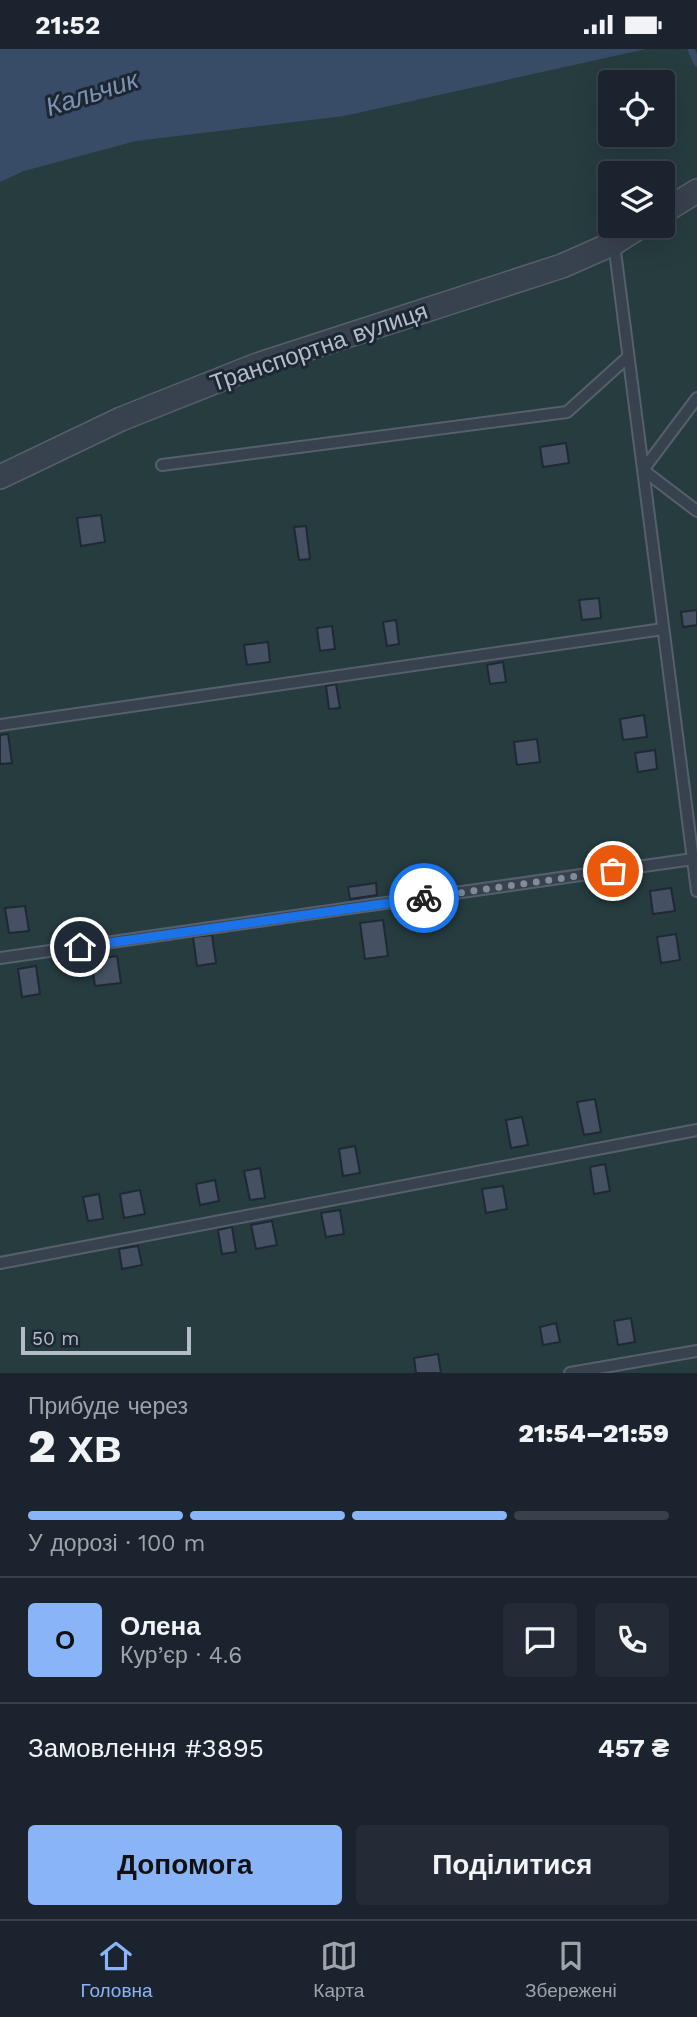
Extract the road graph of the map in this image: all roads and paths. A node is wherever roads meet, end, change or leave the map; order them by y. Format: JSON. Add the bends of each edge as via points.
{"nodes":[{"id":1,"x":697,"y":191,"type":"edge"},
{"id":2,"x":675,"y":205,"type":"edge"},
{"id":3,"x":622,"y":238,"type":"edge"},
{"id":4,"x":614,"y":243,"type":"junction"},
{"id":5,"x":628,"y":357,"type":"junction"},
{"id":6,"x":697,"y":398,"type":"edge"},
{"id":7,"x":162,"y":465,"type":"dead end"},
{"id":8,"x":643,"y":470,"type":"junction"},
{"id":9,"x":0,"y":477,"type":"edge"},
{"id":10,"x":697,"y":511,"type":"edge"},
{"id":11,"x":663,"y":629,"type":"junction"},
{"id":12,"x":0,"y":725,"type":"edge"},
{"id":13,"x":693,"y":859,"type":"junction"},
{"id":14,"x":697,"y":891,"type":"edge"},
{"id":15,"x":0,"y":958,"type":"edge"},
{"id":16,"x":697,"y":1130,"type":"edge"},
{"id":17,"x":0,"y":1263,"type":"edge"},
{"id":18,"x":697,"y":1351,"type":"edge"},
{"id":19,"x":570,"y":1373,"type":"edge"}],
"edges":[{"from":1,"to":2,"type":"street"},
{"from":3,"to":4,"type":"street","name":"Транспортна вулиця"},
{"from":4,"to":5,"type":"lane"},
{"from":4,"to":9,"type":"street","name":"Транспортна вулиця","via":[[498,288],[257,365],[121,419]]},
{"from":5,"to":7,"type":"lane","via":[[567,412]]},
{"from":5,"to":8,"type":"lane"},
{"from":6,"to":8,"type":"lane"},
{"from":8,"to":10,"type":"lane"},
{"from":8,"to":11,"type":"lane"},
{"from":11,"to":12,"type":"lane"},
{"from":11,"to":13,"type":"lane"},
{"from":13,"to":14,"type":"lane"},
{"from":13,"to":15,"type":"lane"},
{"from":16,"to":17,"type":"lane"},
{"from":18,"to":19,"type":"lane"}]}
